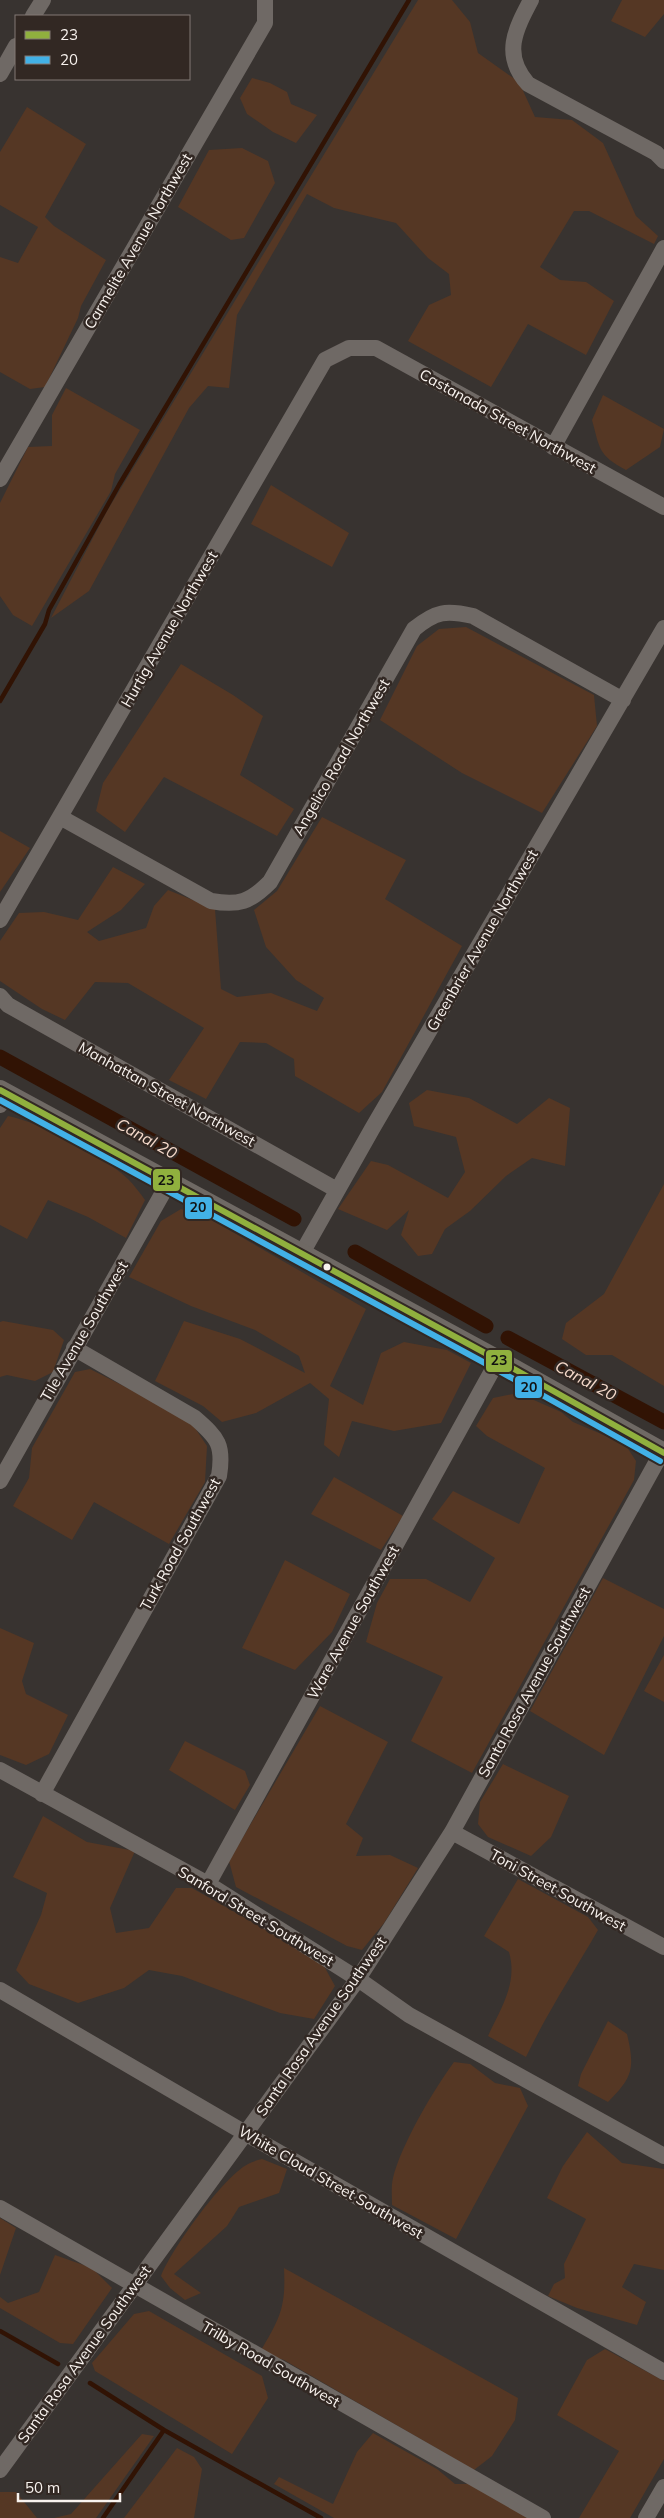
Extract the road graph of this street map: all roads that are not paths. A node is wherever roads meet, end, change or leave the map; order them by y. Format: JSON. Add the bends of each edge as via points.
{"nodes":[{"id":1,"x":43,"y":0,"type":"edge"},
{"id":2,"x":265,"y":0,"type":"edge"},
{"id":3,"x":531,"y":0,"type":"edge"},
{"id":4,"x":34,"y":15,"type":"edge"},
{"id":5,"x":15,"y":48,"type":"edge"},
{"id":6,"x":0,"y":74,"type":"edge"},
{"id":7,"x":664,"y":161,"type":"edge"},
{"id":8,"x":664,"y":248,"type":"edge"},
{"id":9,"x":349,"y":348,"type":"joint"},
{"id":10,"x":553,"y":447,"type":"junction"},
{"id":11,"x":0,"y":479,"type":"edge"},
{"id":12,"x":664,"y":507,"type":"edge"},
{"id":13,"x":664,"y":628,"type":"edge"},
{"id":14,"x":623,"y":700,"type":"junction"},
{"id":15,"x":60,"y":817,"type":"junction"},
{"id":16,"x":0,"y":920,"type":"edge"},
{"id":17,"x":0,"y":996,"type":"edge"},
{"id":18,"x":2,"y":1096,"type":"edge"},
{"id":19,"x":169,"y":1182,"type":"junction"},
{"id":20,"x":337,"y":1190,"type":"junction"},
{"id":21,"x":302,"y":1253,"type":"junction"},
{"id":22,"x":74,"y":1348,"type":"junction"},
{"id":23,"x":498,"y":1360,"type":"junction"},
{"id":24,"x":663,"y":1453,"type":"edge"},
{"id":25,"x":0,"y":1481,"type":"edge"},
{"id":26,"x":0,"y":1770,"type":"edge"},
{"id":27,"x":42,"y":1794,"type":"junction"},
{"id":28,"x":452,"y":1832,"type":"junction"},
{"id":29,"x":208,"y":1884,"type":"junction"},
{"id":30,"x":664,"y":1948,"type":"edge"},
{"id":31,"x":358,"y":1979,"type":"junction"},
{"id":32,"x":0,"y":1990,"type":"edge"},
{"id":33,"x":245,"y":2133,"type":"junction"},
{"id":34,"x":664,"y":2156,"type":"edge"},
{"id":35,"x":0,"y":2208,"type":"edge"},
{"id":36,"x":134,"y":2286,"type":"junction"},
{"id":37,"x":664,"y":2372,"type":"edge"},
{"id":38,"x":1,"y":2465,"type":"edge"},
{"id":39,"x":664,"y":2487,"type":"edge"},
{"id":40,"x":544,"y":2518,"type":"edge"},
{"id":41,"x":646,"y":2518,"type":"edge"}],
"edges":[{"from":1,"to":4,"type":"street"},
{"from":2,"to":11,"type":"street","name":"Carmelite Avenue Northwest","via":[[265,23]]},
{"from":3,"to":7,"type":"street","via":[[517,26],[512,50],[519,74],[528,84],[656,153]]},
{"from":5,"to":6,"type":"street"},
{"from":8,"to":10,"type":"street"},
{"from":9,"to":10,"type":"street","name":"Castanada Street Northwest","via":[[376,348]]},
{"from":9,"to":15,"type":"street","name":"Hurtig Avenue Northwest","via":[[325,360]]},
{"from":10,"to":12,"type":"street","name":"Castanada Street Northwest"},
{"from":13,"to":14,"type":"street","name":"Greenbrier Avenue Northwest"},
{"from":14,"to":15,"type":"street","name":"Angelico Road Northwest","via":[[473,616],[451,611],[431,616],[414,630],[270,882],[256,896],[232,904],[210,901]]},
{"from":14,"to":20,"type":"street","name":"Greenbrier Avenue Northwest"},
{"from":15,"to":16,"type":"street","name":"Hurtig Avenue Northwest"},
{"from":17,"to":20,"type":"street","name":"Manhattan Street Northwest","via":[[8,1005]]},
{"from":18,"to":19,"type":"main road"},
{"from":19,"to":21,"type":"main road"},
{"from":19,"to":22,"type":"street","name":"Tile Avenue Southwest"},
{"from":20,"to":21,"type":"street","name":"Greenbrier Avenue Northwest"},
{"from":21,"to":23,"type":"main road"},
{"from":22,"to":25,"type":"street","name":"Tile Avenue Southwest"},
{"from":22,"to":27,"type":"street","name":"Turk Road Southwest","via":[[195,1418],[212,1433],[222,1454],[219,1476]]},
{"from":23,"to":24,"type":"main road"},
{"from":23,"to":29,"type":"street","name":"Ware Avenue Southwest"},
{"from":24,"to":28,"type":"street","name":"Santa Rosa Avenue Southwest"},
{"from":26,"to":27,"type":"street","name":"Sanford Street Southwest"},
{"from":27,"to":29,"type":"street","name":"Sanford Street Southwest"},
{"from":28,"to":30,"type":"street","name":"Toni Street Southwest"},
{"from":28,"to":31,"type":"street","name":"Santa Rosa Avenue Southwest"},
{"from":29,"to":31,"type":"street","name":"Sanford Street Southwest"},
{"from":31,"to":33,"type":"street","name":"Santa Rosa Avenue Southwest"},
{"from":31,"to":34,"type":"street","name":"Sanford Street Southwest","via":[[409,2015]]},
{"from":32,"to":33,"type":"street","name":"White Cloud Street Southwest"},
{"from":33,"to":36,"type":"street","name":"Santa Rosa Avenue Southwest"},
{"from":33,"to":37,"type":"street","name":"White Cloud Street Southwest"},
{"from":35,"to":36,"type":"street","name":"Trilby Road Southwest"},
{"from":36,"to":38,"type":"street","name":"Santa Rosa Avenue Southwest"},
{"from":36,"to":40,"type":"street","name":"Trilby Road Southwest"},
{"from":39,"to":41,"type":"street"}]}
